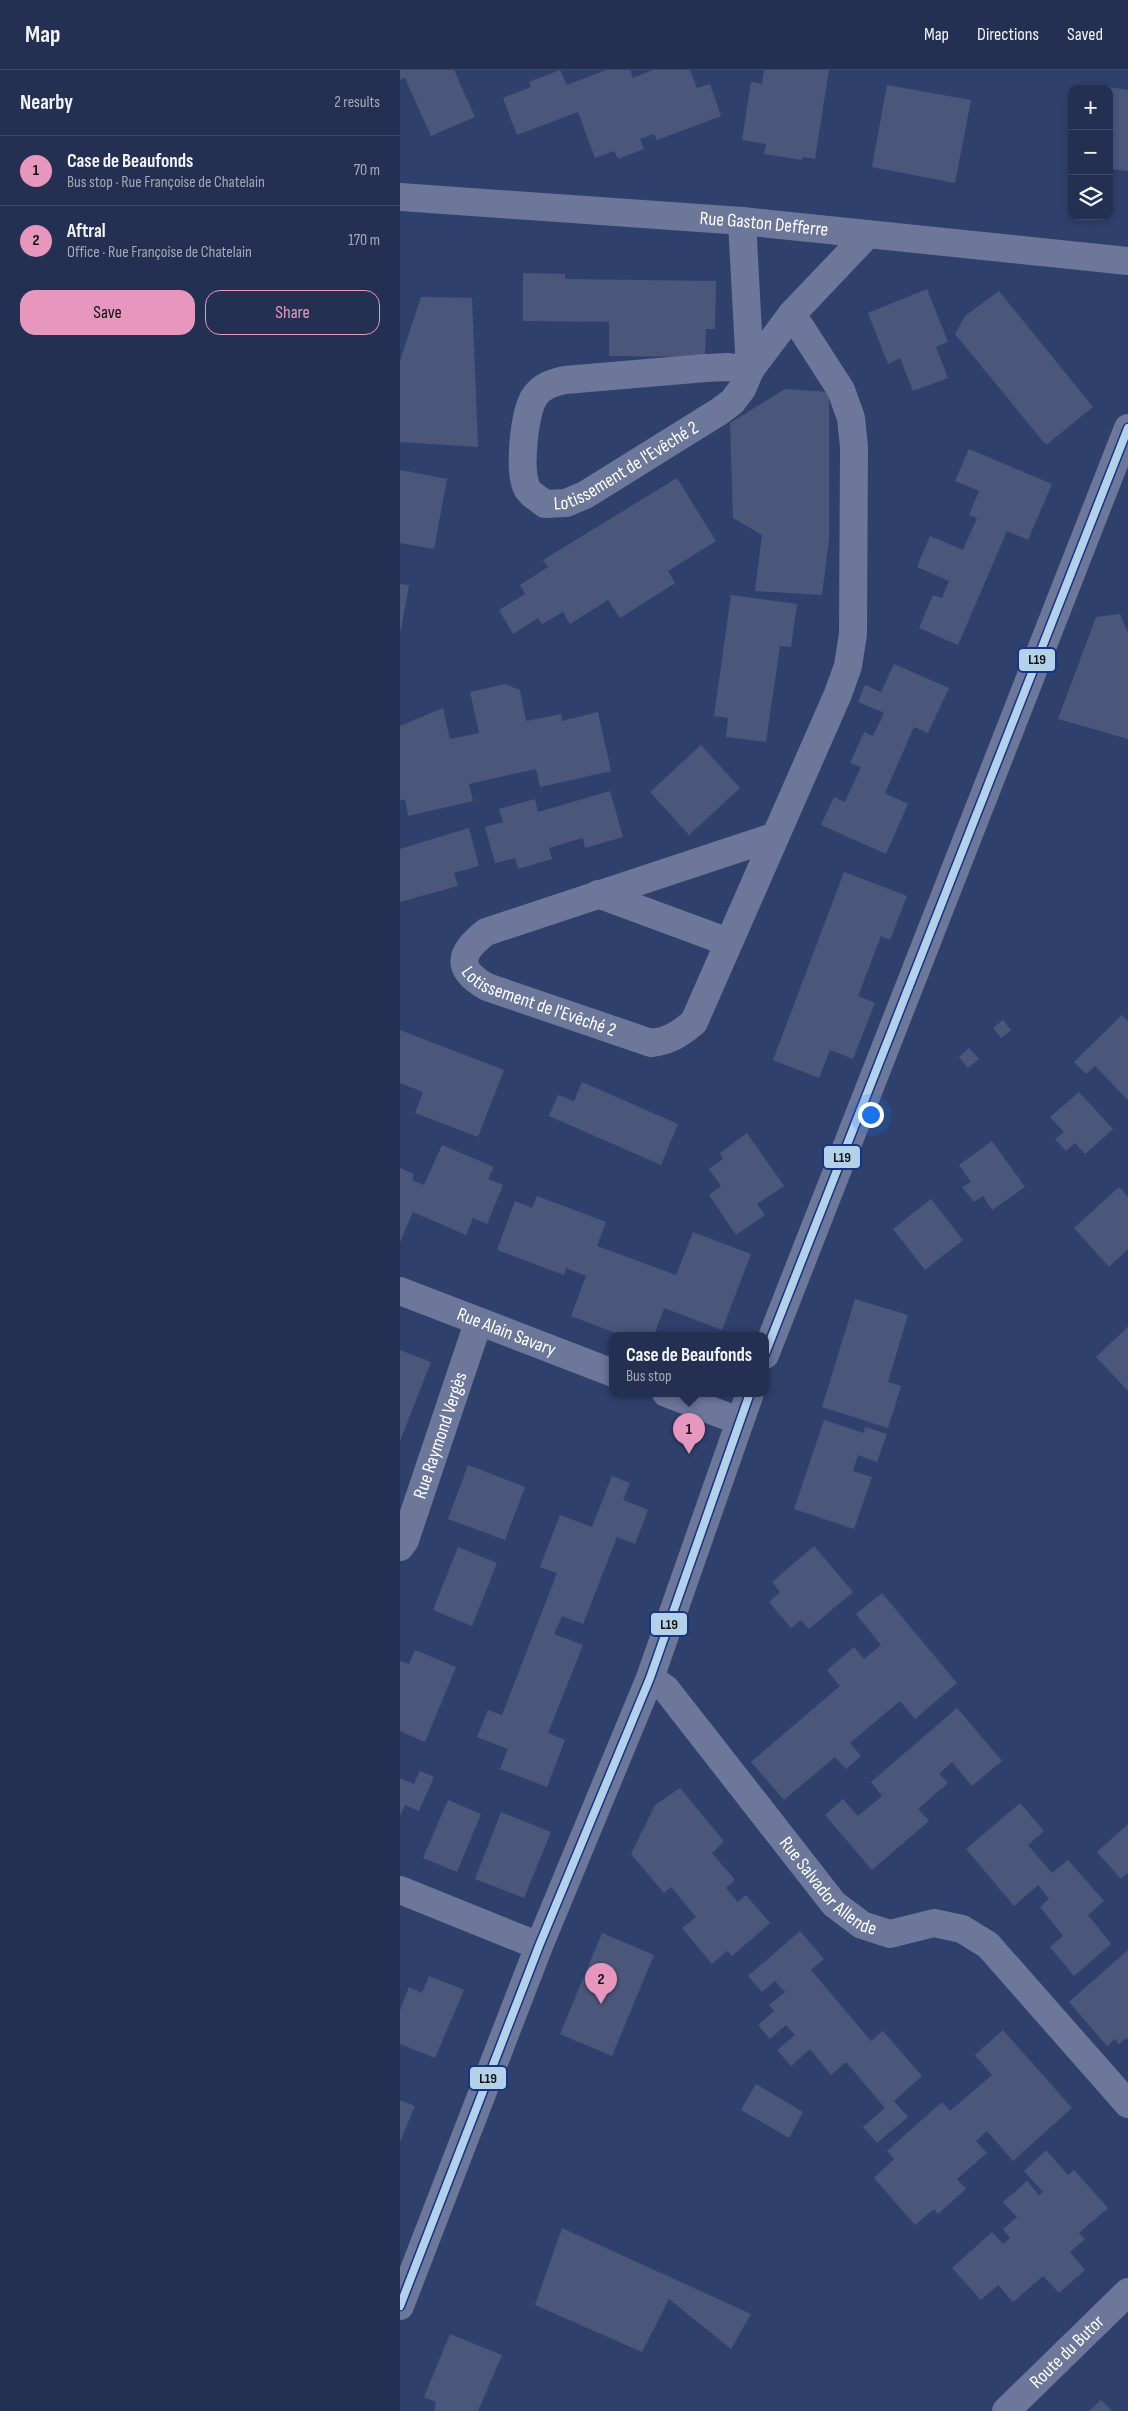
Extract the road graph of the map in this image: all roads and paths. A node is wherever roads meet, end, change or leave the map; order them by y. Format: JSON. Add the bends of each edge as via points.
{"nodes":[{"id":1,"x":400,"y":196,"type":"edge"},
{"id":2,"x":742,"y":221,"type":"junction"},
{"id":3,"x":868,"y":234,"type":"junction"},
{"id":4,"x":1128,"y":261,"type":"edge"},
{"id":5,"x":792,"y":314,"type":"junction"},
{"id":6,"x":750,"y":370,"type":"junction"},
{"id":7,"x":1128,"y":428,"type":"edge"},
{"id":8,"x":773,"y":837,"type":"junction"},
{"id":9,"x":598,"y":894,"type":"junction"},
{"id":10,"x":728,"y":942,"type":"junction"},
{"id":11,"x":400,"y":1291,"type":"edge"},
{"id":12,"x":478,"y":1323,"type":"junction"},
{"id":13,"x":769,"y":1345,"type":"edge"},
{"id":14,"x":609,"y":1372,"type":"edge"},
{"id":15,"x":676,"y":1397,"type":"edge"},
{"id":16,"x":748,"y":1397,"type":"edge"},
{"id":17,"x":739,"y":1421,"type":"junction"},
{"id":18,"x":400,"y":1547,"type":"edge"},
{"id":19,"x":650,"y":1678,"type":"junction"},
{"id":20,"x":400,"y":1890,"type":"edge"},
{"id":21,"x":539,"y":1946,"type":"junction"},
{"id":22,"x":1128,"y":2104,"type":"edge"},
{"id":23,"x":1128,"y":2292,"type":"edge"},
{"id":24,"x":400,"y":2306,"type":"edge"},
{"id":25,"x":1006,"y":2411,"type":"edge"}],
"edges":[{"from":1,"to":2,"type":"street","name":"Rue Gaston Defferre"},
{"from":2,"to":3,"type":"street","name":"Rue Gaston Defferre"},
{"from":2,"to":6,"type":"street"},
{"from":3,"to":4,"type":"street","name":"Rue Gaston Defferre"},
{"from":3,"to":5,"type":"street","name":"Lotissement de l'Evêché 2"},
{"from":5,"to":6,"type":"street","name":"Lotissement de l'Evêché 2"},
{"from":5,"to":8,"type":"street","name":"Lotissement de l'Evêché 2","via":[[841,390],[851,418],[854,447],[853,634],[848,666],[838,694]]},
{"from":6,"to":6,"type":"street","name":"Lotissement de l'Evêché 2","via":[[742,388],[720,412],[585,495],[566,503],[545,504],[526,488],[522,468],[529,410],[535,396],[548,384],[706,368]]},
{"from":7,"to":13,"type":"street"},
{"from":8,"to":9,"type":"street","name":"Lotissement de l'Evêché 2"},
{"from":8,"to":10,"type":"street","name":"Lotissement de l'Evêché 2"},
{"from":9,"to":10,"type":"street"},
{"from":9,"to":10,"type":"street","name":"Lotissement de l'Evêché 2","via":[[486,932],[464,954],[466,969],[487,987],[651,1043],[665,1042],[694,1022]]},
{"from":11,"to":12,"type":"street","name":"Rue Alain Savary"},
{"from":12,"to":14,"type":"street","name":"Rue Alain Savary"},
{"from":12,"to":18,"type":"street","name":"Rue Raymond Vergès"},
{"from":15,"to":17,"type":"street"},
{"from":16,"to":17,"type":"street"},
{"from":17,"to":19,"type":"street"},
{"from":19,"to":21,"type":"street"},
{"from":19,"to":22,"type":"street","name":"Rue Salvador Allende","via":[[666,1690],[834,1904],[862,1925],[890,1934],[934,1923],[962,1929],[988,1945]]},
{"from":20,"to":21,"type":"street"},
{"from":21,"to":24,"type":"street"},
{"from":23,"to":25,"type":"street","name":"Route du Butor"}]}
